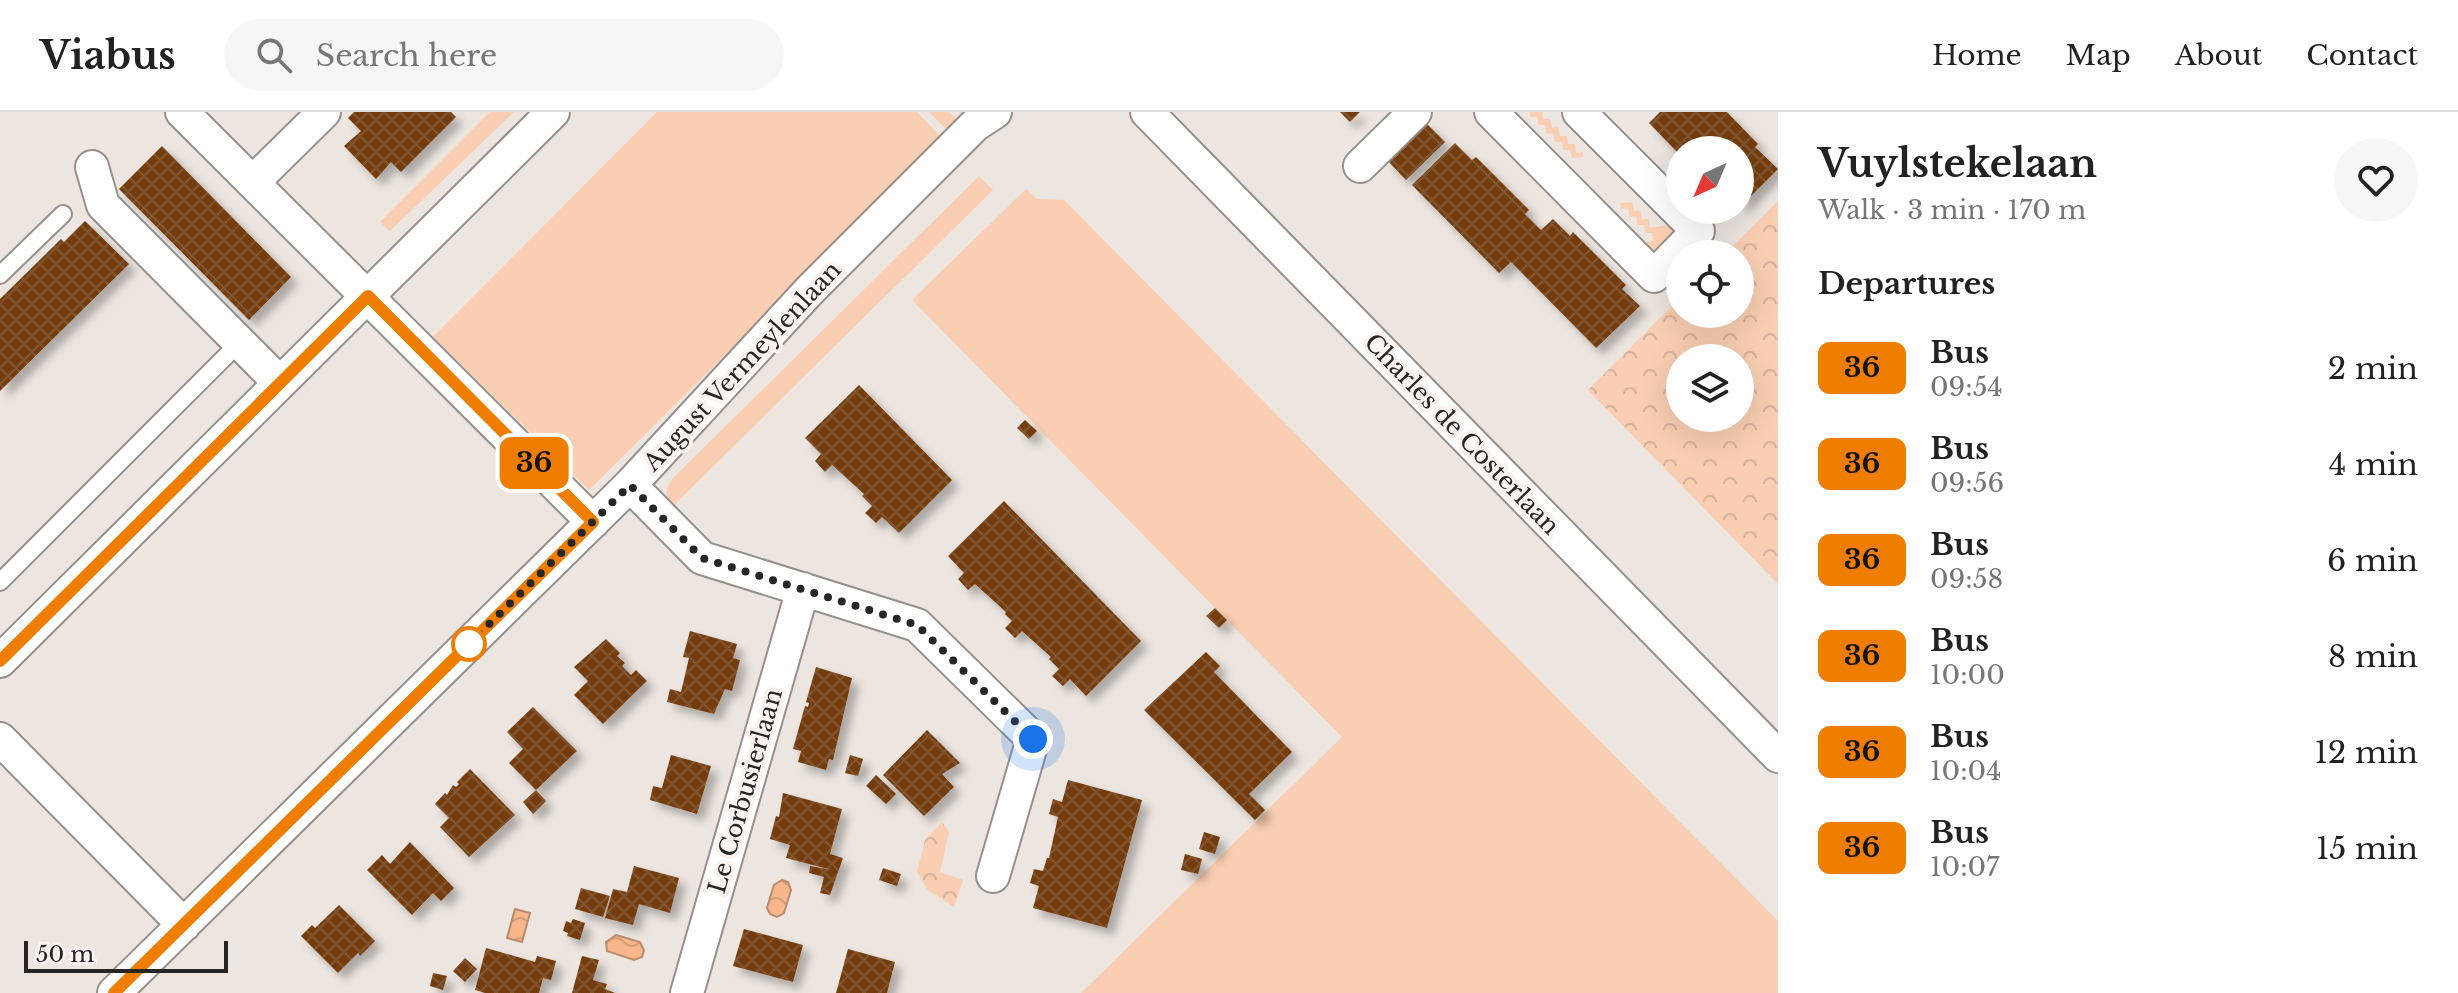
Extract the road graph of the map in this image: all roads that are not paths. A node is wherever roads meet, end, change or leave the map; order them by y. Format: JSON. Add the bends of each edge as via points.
{"nodes":[{"id":1,"x":182,"y":112,"type":"edge"},
{"id":2,"x":324,"y":112,"type":"edge"},
{"id":3,"x":553,"y":112,"type":"edge"},
{"id":4,"x":995,"y":112,"type":"edge"},
{"id":5,"x":1147,"y":112,"type":"edge"},
{"id":6,"x":1415,"y":112,"type":"edge"},
{"id":7,"x":1491,"y":112,"type":"edge"},
{"id":8,"x":1579,"y":112,"type":"edge"},
{"id":9,"x":1360,"y":166,"type":"dead end"},
{"id":10,"x":92,"y":167,"type":"dead end"},
{"id":11,"x":253,"y":182,"type":"junction"},
{"id":12,"x":63,"y":214,"type":"dead end"},
{"id":13,"x":0,"y":275,"type":"edge"},
{"id":14,"x":368,"y":296,"type":"junction"},
{"id":15,"x":240,"y":342,"type":"junction"},
{"id":16,"x":280,"y":383,"type":"junction"},
{"id":17,"x":630,"y":485,"type":"junction"},
{"id":18,"x":593,"y":522,"type":"junction"},
{"id":19,"x":0,"y":582,"type":"edge"},
{"id":20,"x":803,"y":589,"type":"junction"},
{"id":21,"x":0,"y":661,"type":"edge"},
{"id":22,"x":0,"y":739,"type":"edge"},
{"id":23,"x":1778,"y":756,"type":"edge"},
{"id":24,"x":993,"y":876,"type":"dead end"},
{"id":25,"x":184,"y":925,"type":"junction"},
{"id":26,"x":114,"y":993,"type":"edge"},
{"id":27,"x":687,"y":993,"type":"edge"}],
"edges":[{"from":1,"to":11,"type":"street"},
{"from":2,"to":11,"type":"street"},
{"from":3,"to":14,"type":"street"},
{"from":4,"to":17,"type":"street","name":"August Vermeylenlaan","via":[[975,125],[810,290]]},
{"from":5,"to":23,"type":"street","name":"Charles de Costerlaan"},
{"from":6,"to":9,"type":"street"},
{"from":7,"to":8,"type":"street","via":[[1654,276],[1698,231]]},
{"from":10,"to":15,"type":"street","via":[[103,205]]},
{"from":11,"to":14,"type":"street"},
{"from":12,"to":13,"type":"lane"},
{"from":14,"to":16,"type":"street"},
{"from":14,"to":18,"type":"street"},
{"from":15,"to":16,"type":"street"},
{"from":15,"to":19,"type":"lane"},
{"from":16,"to":21,"type":"street"},
{"from":17,"to":18,"type":"street","name":"August Vermeylenlaan"},
{"from":17,"to":20,"type":"street","via":[[702,558]]},
{"from":18,"to":25,"type":"street","name":"August Vermeylenlaan"},
{"from":20,"to":24,"type":"street","via":[[917,625],[1033,739]]},
{"from":20,"to":27,"type":"street","name":"Le Corbusierlaan"},
{"from":22,"to":25,"type":"street"},
{"from":25,"to":26,"type":"street","name":"August Vermeylenlaan"}]}
